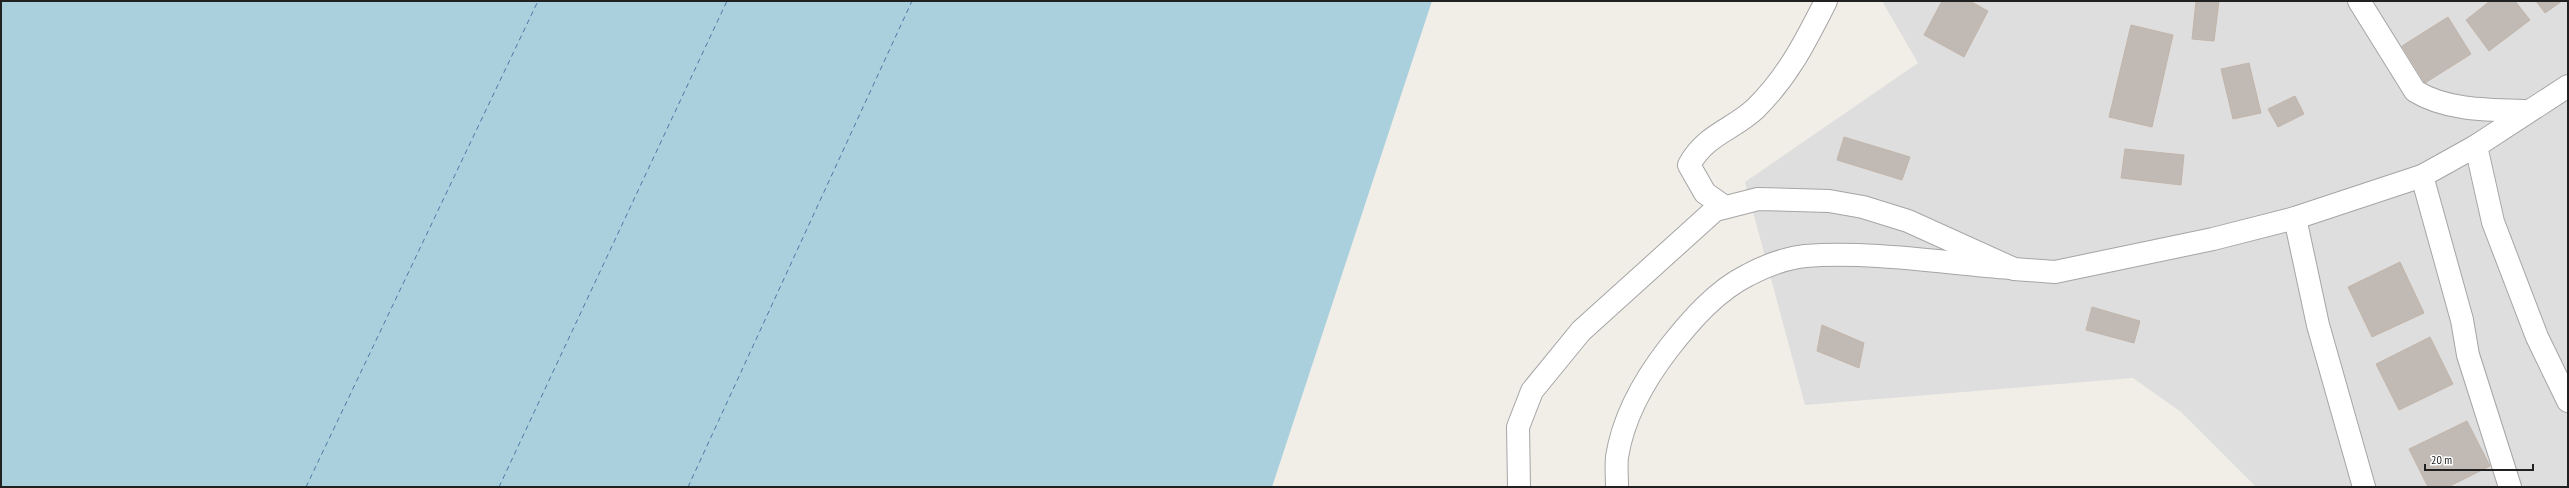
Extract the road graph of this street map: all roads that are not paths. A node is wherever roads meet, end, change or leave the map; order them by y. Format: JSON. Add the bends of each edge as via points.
{"nodes":[{"id":1,"x":1826,"y":1,"type":"edge"},
{"id":2,"x":2359,"y":1,"type":"edge"},
{"id":3,"x":2568,"y":86,"type":"edge"},
{"id":4,"x":2528,"y":111,"type":"junction"},
{"id":5,"x":2476,"y":146,"type":"junction"},
{"id":6,"x":2422,"y":176,"type":"junction"},
{"id":7,"x":1725,"y":207,"type":"junction"},
{"id":8,"x":2295,"y":218,"type":"junction"},
{"id":9,"x":2014,"y":269,"type":"junction"},
{"id":10,"x":2568,"y":401,"type":"edge"},
{"id":11,"x":1519,"y":487,"type":"edge"},
{"id":12,"x":1617,"y":487,"type":"edge"},
{"id":13,"x":2364,"y":487,"type":"edge"},
{"id":14,"x":2510,"y":487,"type":"edge"}],
"edges":[{"from":1,"to":7,"type":"street","via":[[1785,77],[1754,109],[1712,137],[1696,152],[1689,165],[1705,193]]},
{"from":2,"to":4,"type":"street","via":[[2415,91],[2451,105]]},
{"from":3,"to":4,"type":"street"},
{"from":4,"to":5,"type":"street"},
{"from":5,"to":6,"type":"street"},
{"from":5,"to":10,"type":"street","via":[[2493,222],[2537,337]]},
{"from":6,"to":8,"type":"street"},
{"from":6,"to":14,"type":"street","via":[[2462,320],[2468,355]]},
{"from":7,"to":9,"type":"street","via":[[1758,199],[1796,199],[1863,207],[1908,221]]},
{"from":7,"to":11,"type":"street","via":[[1715,210],[1694,227],[1581,331],[1532,391],[1518,427]]},
{"from":8,"to":9,"type":"street","via":[[2213,239],[2056,272]]},
{"from":8,"to":13,"type":"street","via":[[2318,325]]},
{"from":9,"to":12,"type":"street","via":[[1873,257],[1804,256],[1748,275],[1718,294],[1688,325],[1646,382],[1627,420],[1617,457]]}]}
